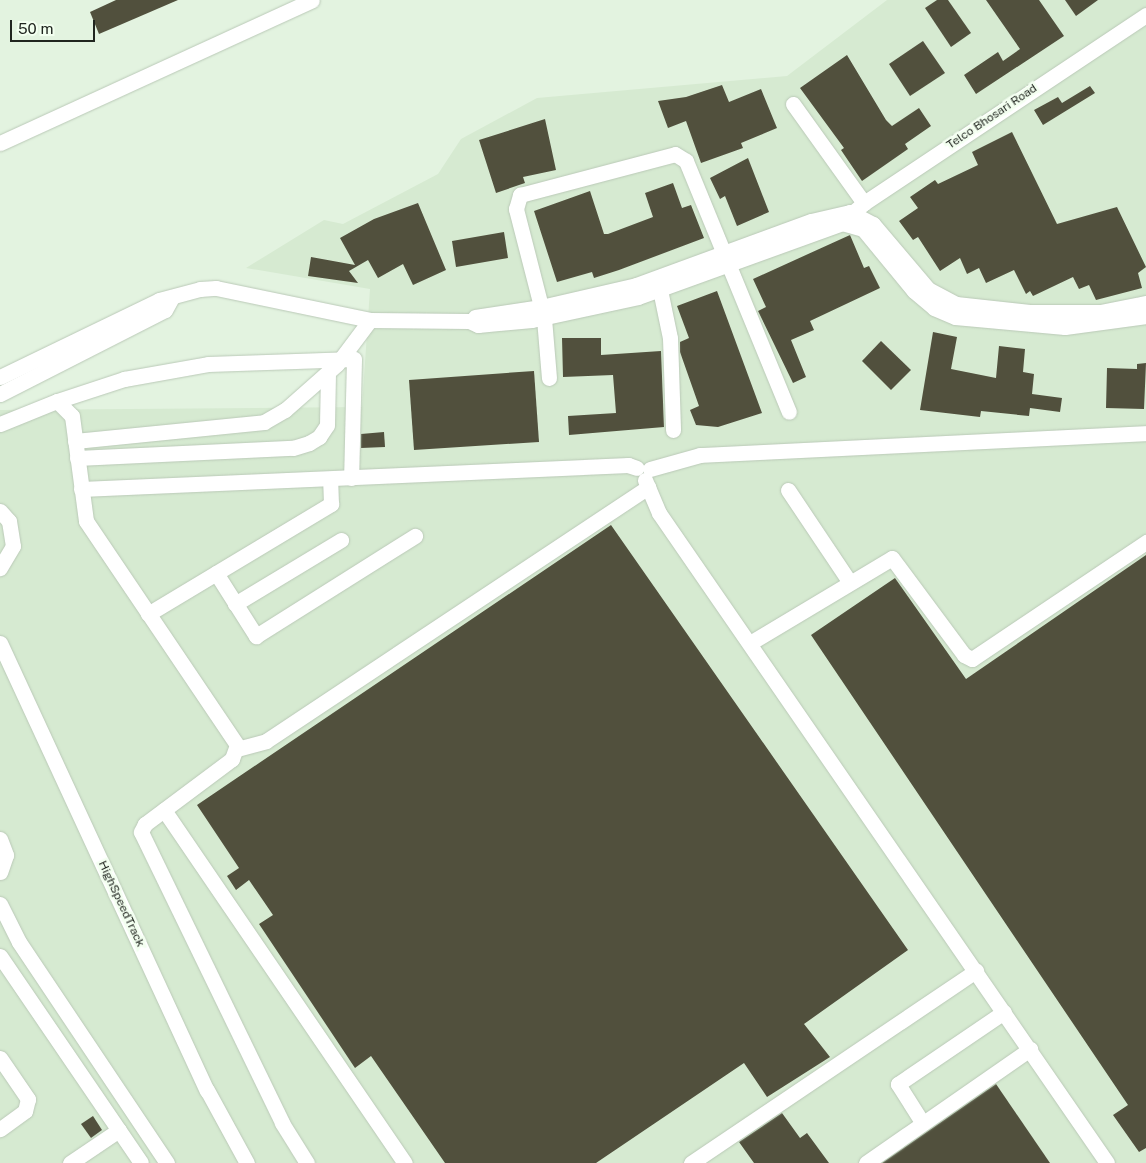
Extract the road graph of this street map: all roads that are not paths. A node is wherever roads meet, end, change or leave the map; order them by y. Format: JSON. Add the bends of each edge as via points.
{"nodes":[{"id":1,"x":312,"y":0,"type":"edge"},
{"id":2,"x":1146,"y":15,"type":"edge"},
{"id":3,"x":793,"y":104,"type":"dead end"},
{"id":4,"x":0,"y":143,"type":"edge"},
{"id":5,"x":864,"y":202,"type":"junction"},
{"id":6,"x":846,"y":218,"type":"junction"},
{"id":7,"x":726,"y":261,"type":"junction"},
{"id":8,"x":659,"y":284,"type":"junction"},
{"id":9,"x":170,"y":299,"type":"junction"},
{"id":10,"x":1146,"y":303,"type":"edge"},
{"id":11,"x":542,"y":312,"type":"junction"},
{"id":12,"x":1146,"y":316,"type":"edge"},
{"id":13,"x":370,"y":320,"type":"junction"},
{"id":14,"x":341,"y":359,"type":"junction"},
{"id":15,"x":328,"y":372,"type":"junction"},
{"id":16,"x":0,"y":378,"type":"edge"},
{"id":17,"x":549,"y":378,"type":"dead end"},
{"id":18,"x":0,"y":394,"type":"edge"},
{"id":19,"x":56,"y":401,"type":"junction"},
{"id":20,"x":789,"y":412,"type":"dead end"},
{"id":21,"x":0,"y":424,"type":"edge"},
{"id":22,"x":673,"y":430,"type":"dead end"},
{"id":23,"x":1146,"y":433,"type":"edge"},
{"id":24,"x":74,"y":440,"type":"junction"},
{"id":25,"x":1146,"y":442,"type":"edge"},
{"id":26,"x":77,"y":458,"type":"junction"},
{"id":27,"x":692,"y":460,"type":"junction"},
{"id":28,"x":645,"y":476,"type":"junction"},
{"id":29,"x":351,"y":478,"type":"junction"},
{"id":30,"x":330,"y":479,"type":"junction"},
{"id":31,"x":81,"y":490,"type":"junction"},
{"id":32,"x":788,"y":490,"type":"dead end"},
{"id":33,"x":0,"y":511,"type":"edge"},
{"id":34,"x":415,"y":536,"type":"dead end"},
{"id":35,"x":341,"y":540,"type":"dead end"},
{"id":36,"x":1146,"y":542,"type":"edge"},
{"id":37,"x":0,"y":568,"type":"edge"},
{"id":38,"x":216,"y":573,"type":"junction"},
{"id":39,"x":849,"y":581,"type":"junction"},
{"id":40,"x":235,"y":604,"type":"junction"},
{"id":41,"x":148,"y":614,"type":"junction"},
{"id":42,"x":750,"y":643,"type":"junction"},
{"id":43,"x":0,"y":644,"type":"edge"},
{"id":44,"x":237,"y":749,"type":"junction"},
{"id":45,"x":164,"y":810,"type":"junction"},
{"id":46,"x":0,"y":839,"type":"edge"},
{"id":47,"x":0,"y":872,"type":"edge"},
{"id":48,"x":0,"y":904,"type":"edge"},
{"id":49,"x":0,"y":956,"type":"edge"},
{"id":50,"x":976,"y":971,"type":"junction"},
{"id":51,"x":1004,"y":1012,"type":"junction"},
{"id":52,"x":1030,"y":1049,"type":"junction"},
{"id":53,"x":0,"y":1058,"type":"edge"},
{"id":54,"x":922,"y":1122,"type":"junction"},
{"id":55,"x":0,"y":1129,"type":"edge"},
{"id":56,"x":119,"y":1130,"type":"junction"},
{"id":57,"x":70,"y":1163,"type":"edge"},
{"id":58,"x":141,"y":1163,"type":"edge"},
{"id":59,"x":167,"y":1163,"type":"edge"},
{"id":60,"x":246,"y":1163,"type":"edge"},
{"id":61,"x":306,"y":1163,"type":"edge"},
{"id":62,"x":406,"y":1163,"type":"edge"},
{"id":63,"x":691,"y":1163,"type":"edge"},
{"id":64,"x":866,"y":1163,"type":"edge"},
{"id":65,"x":1107,"y":1163,"type":"edge"}],
"edges":[{"from":1,"to":4,"type":"street"},
{"from":2,"to":5,"type":"street","name":"Telco Bhosari Road"},
{"from":3,"to":5,"type":"street"},
{"from":5,"to":6,"type":"street","name":"Telco Bhosari Road"},
{"from":6,"to":7,"type":"street","name":"Telco Bhosari Road"},
{"from":6,"to":10,"type":"street","via":[[872,224],[928,289],[956,304],[1030,312],[1100,312]]},
{"from":6,"to":12,"type":"street","via":[[863,229],[914,292],[934,308],[955,317],[1065,327]]},
{"from":7,"to":8,"type":"street","name":"Telco Bhosari Road"},
{"from":7,"to":11,"type":"street","via":[[686,161],[674,154],[526,190],[520,195],[516,209]]},
{"from":7,"to":20,"type":"street"},
{"from":8,"to":11,"type":"street","name":"Telco Bhosari Road"},
{"from":8,"to":22,"type":"street","via":[[670,338]]},
{"from":9,"to":13,"type":"street","name":"Telco Bhosari Road","via":[[200,289],[216,288]]},
{"from":9,"to":16,"type":"street","name":"Telco Bhosari Road","via":[[158,300]]},
{"from":9,"to":18,"type":"street","via":[[165,310]]},
{"from":11,"to":13,"type":"street","name":"Telco Bhosari Road","via":[[478,325],[470,321]]},
{"from":11,"to":17,"type":"street"},
{"from":13,"to":14,"type":"street"},
{"from":14,"to":15,"type":"street"},
{"from":14,"to":19,"type":"street","via":[[208,364],[124,379]]},
{"from":14,"to":29,"type":"street","via":[[354,359]]},
{"from":15,"to":24,"type":"street","via":[[285,410],[264,422]]},
{"from":15,"to":26,"type":"street","via":[[327,425],[319,437],[309,443],[293,448]]},
{"from":19,"to":21,"type":"street"},
{"from":19,"to":24,"type":"street","via":[[72,416]]},
{"from":23,"to":27,"type":"street","via":[[700,455]]},
{"from":24,"to":26,"type":"street"},
{"from":25,"to":27,"type":"street","via":[[701,464]]},
{"from":26,"to":31,"type":"street"},
{"from":27,"to":28,"type":"street"},
{"from":28,"to":29,"type":"street","via":[[628,465]]},
{"from":28,"to":42,"type":"street","via":[[659,513]]},
{"from":28,"to":44,"type":"street","via":[[266,740]]},
{"from":29,"to":30,"type":"street"},
{"from":30,"to":31,"type":"street"},
{"from":30,"to":38,"type":"street","via":[[331,504]]},
{"from":31,"to":41,"type":"street","via":[[86,521]]},
{"from":32,"to":39,"type":"street"},
{"from":33,"to":37,"type":"street","via":[[9,521],[13,540],[9,558]]},
{"from":34,"to":40,"type":"street","via":[[256,636]]},
{"from":35,"to":40,"type":"street"},
{"from":36,"to":39,"type":"street","via":[[972,659],[964,655],[896,560],[887,558]]},
{"from":38,"to":40,"type":"street"},
{"from":38,"to":41,"type":"street"},
{"from":39,"to":42,"type":"street"},
{"from":41,"to":44,"type":"street"},
{"from":42,"to":50,"type":"street"},
{"from":43,"to":60,"type":"street","name":"HighSpeedTrack","via":[[208,1090]]},
{"from":44,"to":45,"type":"street","via":[[232,759]]},
{"from":45,"to":61,"type":"street","via":[[146,824],[143,839],[282,1123]]},
{"from":45,"to":62,"type":"street"},
{"from":46,"to":47,"type":"street","via":[[6,855]]},
{"from":48,"to":59,"type":"street","via":[[19,942]]},
{"from":49,"to":56,"type":"street"},
{"from":50,"to":51,"type":"street"},
{"from":50,"to":63,"type":"street"},
{"from":51,"to":52,"type":"street"},
{"from":51,"to":54,"type":"street","via":[[898,1084]]},
{"from":52,"to":54,"type":"street"},
{"from":52,"to":65,"type":"street"},
{"from":53,"to":55,"type":"street","via":[[28,1099],[25,1111]]},
{"from":54,"to":64,"type":"street"},
{"from":56,"to":57,"type":"street"},
{"from":56,"to":58,"type":"street"}]}
